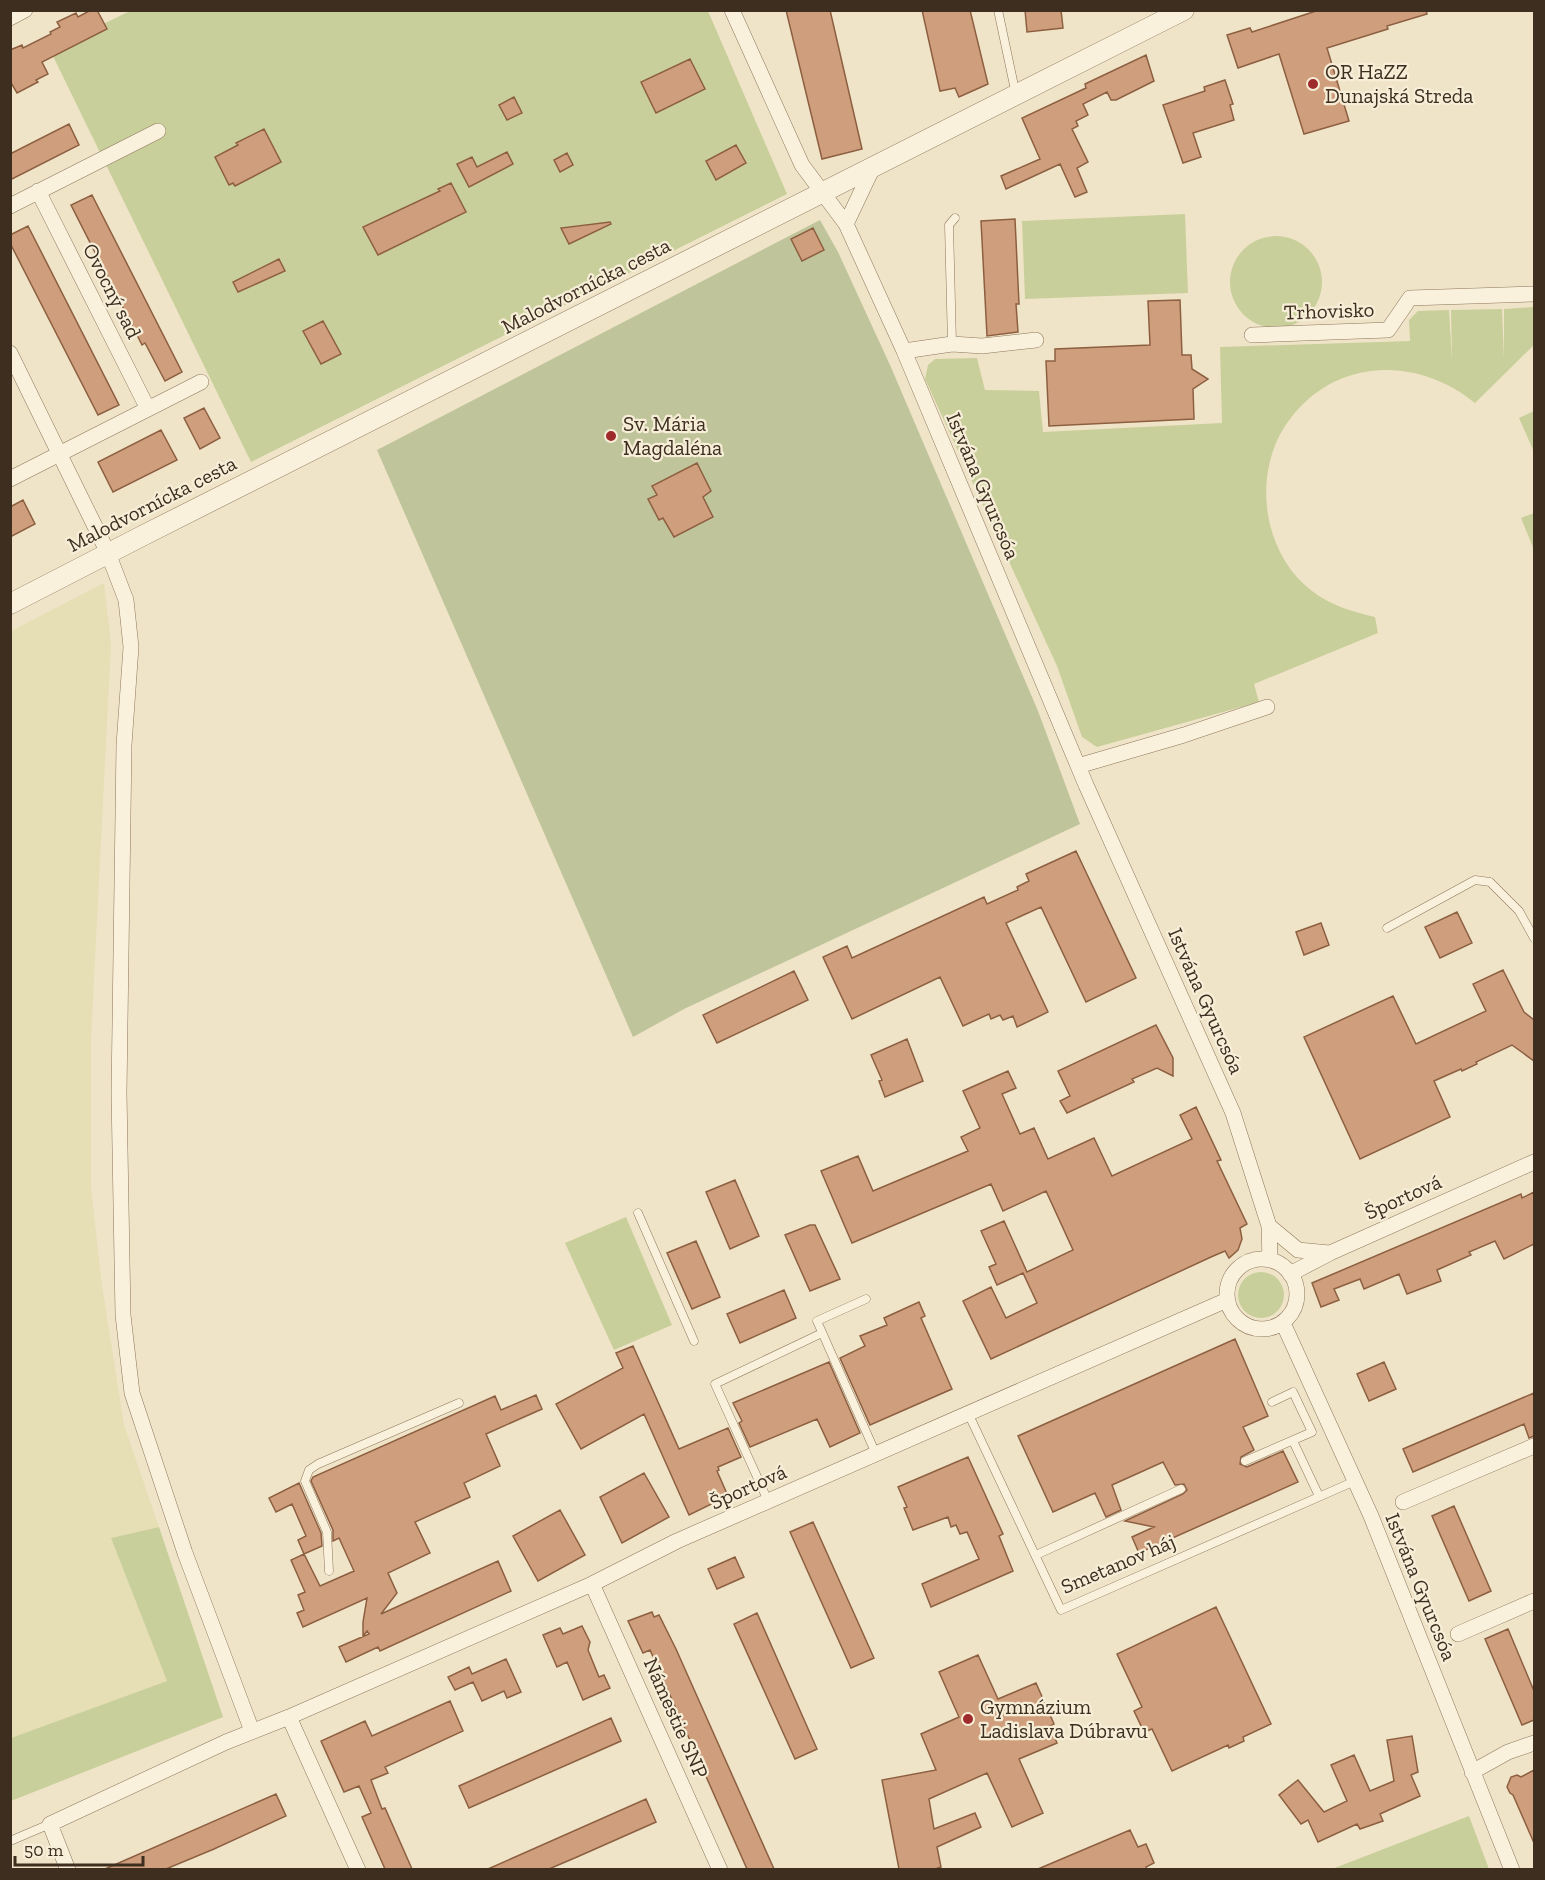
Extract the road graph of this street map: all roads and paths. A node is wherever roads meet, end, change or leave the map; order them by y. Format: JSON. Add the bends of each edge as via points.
{"nodes":[{"id":1,"x":26,"y":10,"type":"edge"},
{"id":2,"x":732,"y":10,"type":"edge"},
{"id":3,"x":998,"y":10,"type":"edge"},
{"id":4,"x":1184,"y":10,"type":"edge"},
{"id":5,"x":10,"y":18,"type":"edge"},
{"id":6,"x":1016,"y":96,"type":"junction"},
{"id":7,"x":158,"y":131,"type":"dead end"},
{"id":8,"x":873,"y":167,"type":"junction"},
{"id":9,"x":38,"y":192,"type":"junction"},
{"id":10,"x":822,"y":192,"type":"junction"},
{"id":11,"x":10,"y":206,"type":"edge"},
{"id":12,"x":955,"y":218,"type":"dead end"},
{"id":13,"x":846,"y":224,"type":"junction"},
{"id":14,"x":1534,"y":294,"type":"edge"},
{"id":15,"x":1252,"y":335,"type":"dead end"},
{"id":16,"x":1036,"y":340,"type":"dead end"},
{"id":17,"x":952,"y":344,"type":"junction"},
{"id":18,"x":904,"y":351,"type":"junction"},
{"id":19,"x":10,"y":353,"type":"edge"},
{"id":20,"x":201,"y":382,"type":"dead end"},
{"id":21,"x":148,"y":409,"type":"junction"},
{"id":22,"x":60,"y":454,"type":"junction"},
{"id":23,"x":10,"y":479,"type":"edge"},
{"id":24,"x":108,"y":553,"type":"junction"},
{"id":25,"x":10,"y":604,"type":"edge"},
{"id":26,"x":1267,"y":707,"type":"dead end"},
{"id":27,"x":1078,"y":766,"type":"junction"},
{"id":28,"x":1387,"y":928,"type":"dead end"},
{"id":29,"x":1534,"y":938,"type":"edge"},
{"id":30,"x":1534,"y":1162,"type":"edge"},
{"id":31,"x":638,"y":1213,"type":"dead end"},
{"id":32,"x":1269,"y":1226,"type":"junction"},
{"id":33,"x":1330,"y":1253,"type":"junction"},
{"id":34,"x":1269,"y":1260,"type":"junction"},
{"id":35,"x":1290,"y":1274,"type":"junction"},
{"id":36,"x":866,"y":1299,"type":"dead end"},
{"id":37,"x":1227,"y":1300,"type":"junction"},
{"id":38,"x":1283,"y":1323,"type":"junction"},
{"id":39,"x":822,"y":1333,"type":"junction"},
{"id":40,"x":694,"y":1341,"type":"dead end"},
{"id":41,"x":459,"y":1402,"type":"dead end"},
{"id":42,"x":1272,"y":1402,"type":"dead end"},
{"id":43,"x":968,"y":1413,"type":"junction"},
{"id":44,"x":1293,"y":1441,"type":"junction"},
{"id":45,"x":1534,"y":1446,"type":"edge"},
{"id":46,"x":876,"y":1454,"type":"junction"},
{"id":47,"x":1245,"y":1461,"type":"dead end"},
{"id":48,"x":1355,"y":1481,"type":"junction"},
{"id":49,"x":1181,"y":1489,"type":"dead end"},
{"id":50,"x":1319,"y":1496,"type":"junction"},
{"id":51,"x":768,"y":1501,"type":"junction"},
{"id":52,"x":1402,"y":1502,"type":"dead end"},
{"id":53,"x":1036,"y":1555,"type":"junction"},
{"id":54,"x":329,"y":1571,"type":"dead end"},
{"id":55,"x":592,"y":1584,"type":"junction"},
{"id":56,"x":1534,"y":1600,"type":"edge"},
{"id":57,"x":1458,"y":1634,"type":"dead end"},
{"id":58,"x":289,"y":1717,"type":"junction"},
{"id":59,"x":252,"y":1731,"type":"junction"},
{"id":60,"x":1534,"y":1743,"type":"edge"},
{"id":61,"x":1472,"y":1772,"type":"junction"},
{"id":62,"x":50,"y":1824,"type":"junction"},
{"id":63,"x":10,"y":1841,"type":"edge"},
{"id":64,"x":68,"y":1869,"type":"edge"},
{"id":65,"x":358,"y":1869,"type":"edge"},
{"id":66,"x":720,"y":1869,"type":"edge"},
{"id":67,"x":1512,"y":1869,"type":"edge"}],
"edges":[{"from":1,"to":5,"type":"street"},
{"from":2,"to":10,"type":"street","name":"Istvána Gyurcsóa","via":[[802,165]]},
{"from":3,"to":6,"type":"lane"},
{"from":4,"to":6,"type":"street","name":"Malodvornícka cesta"},
{"from":6,"to":8,"type":"street","name":"Malodvornícka cesta"},
{"from":7,"to":9,"type":"street"},
{"from":8,"to":10,"type":"street","name":"Malodvornícka cesta"},
{"from":8,"to":13,"type":"street"},
{"from":9,"to":11,"type":"street"},
{"from":9,"to":21,"type":"street","name":"Ovocný sad"},
{"from":10,"to":13,"type":"street","name":"Istvána Gyurcsóa"},
{"from":10,"to":24,"type":"street","name":"Malodvornícka cesta"},
{"from":12,"to":17,"type":"lane","via":[[949,225]]},
{"from":13,"to":18,"type":"street","name":"Istvána Gyurcsóa"},
{"from":14,"to":15,"type":"street","name":"Trhovisko","via":[[1410,298],[1388,330]]},
{"from":16,"to":17,"type":"street","via":[[982,346]]},
{"from":17,"to":18,"type":"street"},
{"from":18,"to":27,"type":"street","name":"Istvána Gyurcsóa"},
{"from":19,"to":22,"type":"street"},
{"from":20,"to":21,"type":"street"},
{"from":21,"to":22,"type":"street"},
{"from":22,"to":23,"type":"street"},
{"from":22,"to":24,"type":"street"},
{"from":24,"to":25,"type":"street","name":"Malodvornícka cesta"},
{"from":24,"to":59,"type":"street","via":[[126,600],[131,647],[124,745],[119,1093],[123,1315],[132,1393],[185,1553]]},
{"from":26,"to":27,"type":"street"},
{"from":27,"to":32,"type":"street","name":"Istvána Gyurcsóa","via":[[1233,1113]]},
{"from":28,"to":29,"type":"lane","via":[[1475,880],[1490,882],[1519,911]]},
{"from":30,"to":33,"type":"street","name":"Športová"},
{"from":31,"to":40,"type":"lane"},
{"from":32,"to":33,"type":"street","via":[[1298,1250]]},
{"from":32,"to":34,"type":"street","name":"Istvána Gyurcsóa"},
{"from":33,"to":35,"type":"street","name":"Športová"},
{"from":34,"to":35,"type":"street"},
{"from":34,"to":37,"type":"street","via":[[1247,1262],[1238,1269],[1227,1289]]},
{"from":35,"to":38,"type":"street","via":[[1297,1300]]},
{"from":36,"to":39,"type":"lane","via":[[817,1321]]},
{"from":37,"to":38,"type":"street","via":[[1234,1316],[1249,1327],[1266,1329]]},
{"from":37,"to":43,"type":"street","name":"Športová"},
{"from":38,"to":48,"type":"street","name":"Istvána Gyurcsóa"},
{"from":39,"to":46,"type":"lane"},
{"from":39,"to":51,"type":"lane","via":[[715,1383]]},
{"from":41,"to":54,"type":"lane","via":[[309,1470],[305,1481],[327,1532]]},
{"from":42,"to":44,"type":"lane","via":[[1293,1392],[1312,1432]]},
{"from":43,"to":46,"type":"street","name":"Športová"},
{"from":43,"to":53,"type":"lane","name":"Smetanov háj"},
{"from":44,"to":47,"type":"lane"},
{"from":44,"to":50,"type":"lane"},
{"from":45,"to":52,"type":"street"},
{"from":46,"to":51,"type":"street","name":"Športová"},
{"from":48,"to":50,"type":"lane","name":"Smetanov háj"},
{"from":48,"to":61,"type":"street","name":"Istvána Gyurcsóa"},
{"from":49,"to":53,"type":"lane"},
{"from":50,"to":53,"type":"lane","name":"Smetanov háj","via":[[1061,1610]]},
{"from":51,"to":55,"type":"street","name":"Športová"},
{"from":55,"to":58,"type":"street","name":"Športová"},
{"from":55,"to":66,"type":"street","name":"Námestie SNP"},
{"from":56,"to":57,"type":"street"},
{"from":58,"to":59,"type":"street","name":"Športová"},
{"from":58,"to":65,"type":"street"},
{"from":59,"to":62,"type":"street","name":"Športová"},
{"from":60,"to":61,"type":"street"},
{"from":61,"to":67,"type":"street","name":"Istvána Gyurcsóa"},
{"from":62,"to":63,"type":"lane"},
{"from":62,"to":64,"type":"street"}]}
